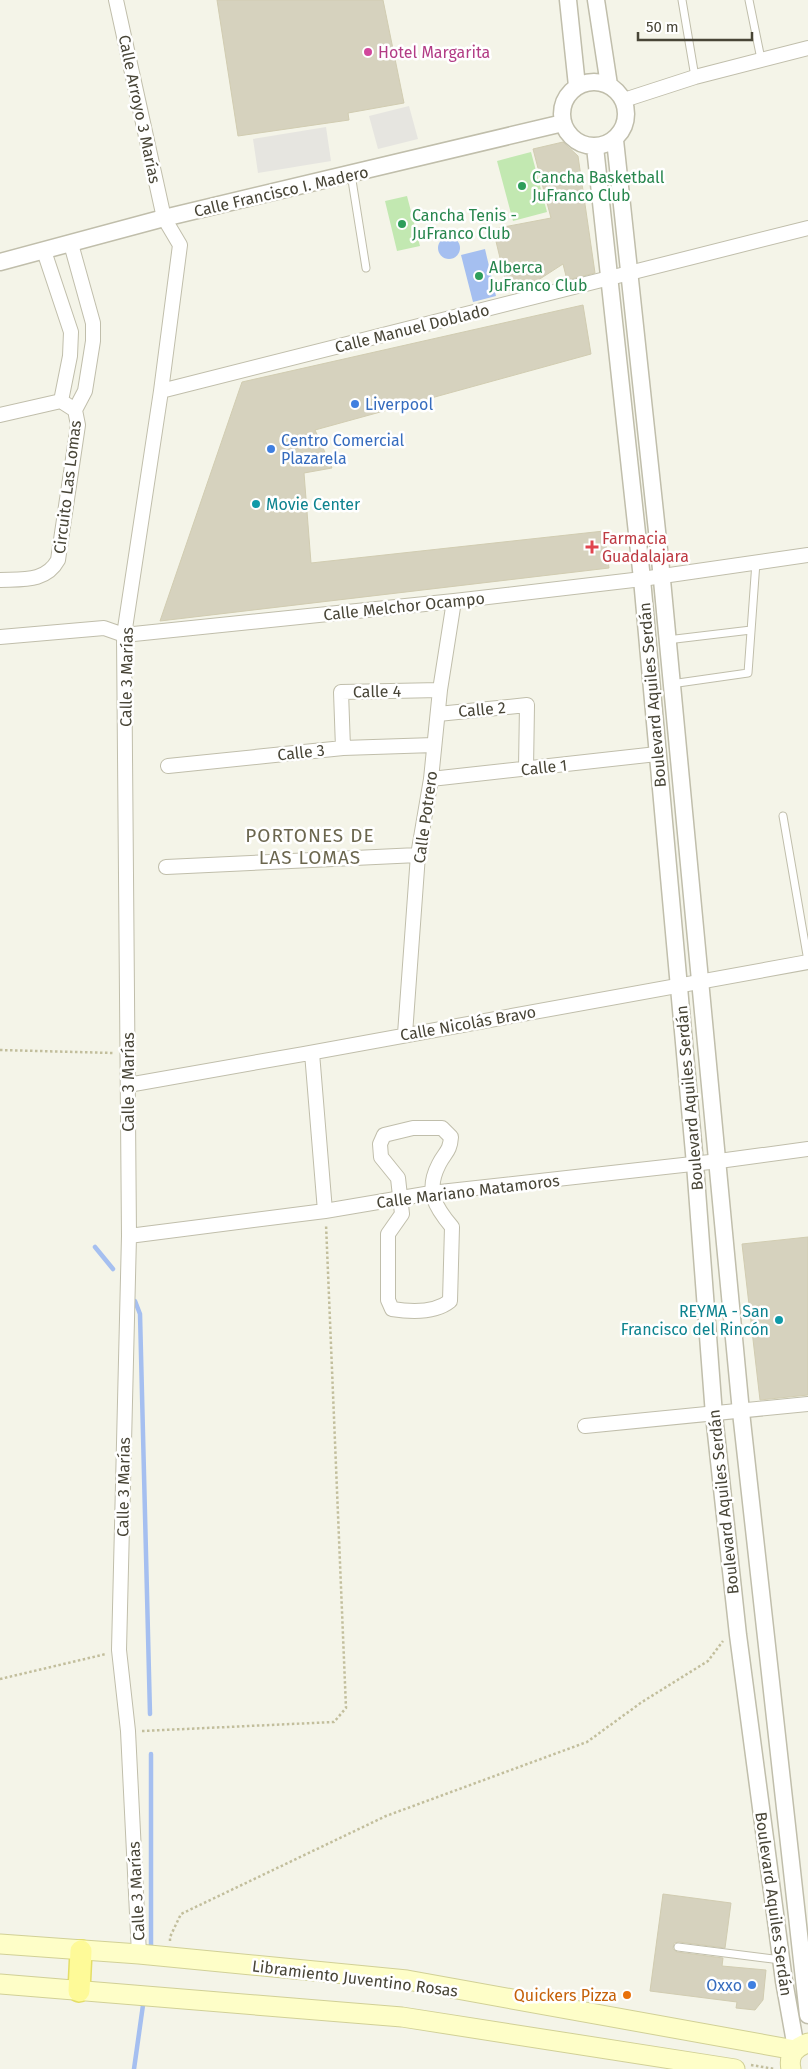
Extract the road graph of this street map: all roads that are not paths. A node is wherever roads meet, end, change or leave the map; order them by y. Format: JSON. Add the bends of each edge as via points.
{"nodes":[{"id":1,"x":116,"y":0,"type":"edge"},
{"id":2,"x":568,"y":0,"type":"edge"},
{"id":3,"x":596,"y":0,"type":"edge"},
{"id":4,"x":682,"y":0,"type":"edge"},
{"id":5,"x":749,"y":0,"type":"edge"},
{"id":6,"x":808,"y":48,"type":"edge"},
{"id":7,"x":762,"y":59,"type":"junction"},
{"id":8,"x":695,"y":77,"type":"junction"},
{"id":9,"x":609,"y":85,"type":"junction"},
{"id":10,"x":577,"y":86,"type":"junction"},
{"id":11,"x":624,"y":100,"type":"junction"},
{"id":12,"x":563,"y":123,"type":"junction"},
{"id":13,"x":615,"y":140,"type":"junction"},
{"id":14,"x":595,"y":147,"type":"junction"},
{"id":15,"x":351,"y":174,"type":"junction"},
{"id":16,"x":164,"y":218,"type":"junction"},
{"id":17,"x":808,"y":228,"type":"edge"},
{"id":18,"x":71,"y":244,"type":"junction"},
{"id":19,"x":44,"y":251,"type":"junction"},
{"id":20,"x":0,"y":262,"type":"edge"},
{"id":21,"x":366,"y":268,"type":"dead end"},
{"id":22,"x":628,"y":274,"type":"junction"},
{"id":23,"x":610,"y":279,"type":"junction"},
{"id":24,"x":161,"y":391,"type":"junction"},
{"id":25,"x":61,"y":401,"type":"junction"},
{"id":26,"x":75,"y":410,"type":"junction"},
{"id":27,"x":0,"y":415,"type":"edge"},
{"id":28,"x":808,"y":555,"type":"edge"},
{"id":29,"x":756,"y":562,"type":"junction"},
{"id":30,"x":660,"y":575,"type":"junction"},
{"id":31,"x":642,"y":579,"type":"junction"},
{"id":32,"x":0,"y":580,"type":"edge"},
{"id":33,"x":454,"y":601,"type":"junction"},
{"id":34,"x":751,"y":630,"type":"junction"},
{"id":35,"x":124,"y":635,"type":"junction"},
{"id":36,"x":0,"y":637,"type":"edge"},
{"id":37,"x":667,"y":640,"type":"junction"},
{"id":38,"x":671,"y":684,"type":"junction"},
{"id":39,"x":440,"y":690,"type":"junction"},
{"id":40,"x":438,"y":714,"type":"junction"},
{"id":41,"x":434,"y":745,"type":"junction"},
{"id":42,"x":343,"y":748,"type":"junction"},
{"id":43,"x":658,"y":754,"type":"junction"},
{"id":44,"x":168,"y":766,"type":"dead end"},
{"id":45,"x":526,"y":768,"type":"junction"},
{"id":46,"x":431,"y":779,"type":"junction"},
{"id":47,"x":783,"y":816,"type":"dead end"},
{"id":48,"x":418,"y":855,"type":"junction"},
{"id":49,"x":166,"y":867,"type":"dead end"},
{"id":50,"x":808,"y":962,"type":"edge"},
{"id":51,"x":700,"y":981,"type":"junction"},
{"id":52,"x":679,"y":987,"type":"junction"},
{"id":53,"x":405,"y":1034,"type":"junction"},
{"id":54,"x":312,"y":1053,"type":"junction"},
{"id":55,"x":128,"y":1084,"type":"junction"},
{"id":56,"x":808,"y":1148,"type":"edge"},
{"id":57,"x":719,"y":1161,"type":"junction"},
{"id":58,"x":695,"y":1164,"type":"junction"},
{"id":59,"x":431,"y":1193,"type":"junction"},
{"id":60,"x":402,"y":1198,"type":"junction"},
{"id":61,"x":325,"y":1211,"type":"junction"},
{"id":62,"x":129,"y":1236,"type":"junction"},
{"id":63,"x":808,"y":1404,"type":"edge"},
{"id":64,"x":741,"y":1412,"type":"junction"},
{"id":65,"x":714,"y":1415,"type":"junction"},
{"id":66,"x":585,"y":1426,"type":"dead end"},
{"id":67,"x":0,"y":1944,"type":"edge"},
{"id":68,"x":678,"y":1947,"type":"dead end"},
{"id":69,"x":81,"y":1950,"type":"junction"},
{"id":70,"x":139,"y":1954,"type":"junction"},
{"id":71,"x":781,"y":1960,"type":"junction"},
{"id":72,"x":0,"y":1984,"type":"edge"},
{"id":73,"x":79,"y":1991,"type":"junction"},
{"id":74,"x":808,"y":2015,"type":"edge"},
{"id":75,"x":800,"y":2047,"type":"edge"},
{"id":76,"x":735,"y":2069,"type":"edge"},
{"id":77,"x":791,"y":2069,"type":"edge"}],
"edges":[{"from":1,"to":16,"type":"street","name":"Calle Arroyo 3 Marías"},
{"from":2,"to":10,"type":"street"},
{"from":3,"to":9,"type":"street"},
{"from":4,"to":8,"type":"lane"},
{"from":5,"to":7,"type":"lane"},
{"from":6,"to":7,"type":"street"},
{"from":7,"to":8,"type":"street"},
{"from":8,"to":11,"type":"street"},
{"from":9,"to":10,"type":"street","via":[[588,82]]},
{"from":9,"to":11,"type":"street"},
{"from":10,"to":12,"type":"street","via":[[564,102]]},
{"from":11,"to":13,"type":"street","via":[[626,121]]},
{"from":12,"to":14,"type":"street","via":[[575,140]]},
{"from":12,"to":15,"type":"street","name":"Calle Francisco I. Madero"},
{"from":13,"to":14,"type":"street"},
{"from":13,"to":22,"type":"street","name":"Boulevard Aquiles Serdán"},
{"from":14,"to":23,"type":"street","name":"Boulevard Aquiles Serdán"},
{"from":15,"to":16,"type":"street","name":"Calle Francisco I. Madero"},
{"from":15,"to":21,"type":"lane"},
{"from":16,"to":18,"type":"street","name":"Calle Francisco I. Madero"},
{"from":16,"to":24,"type":"street","name":"Calle 3 Marías","via":[[180,245]]},
{"from":17,"to":22,"type":"street","name":"Calle Manuel Doblado"},
{"from":18,"to":19,"type":"street","name":"Calle Francisco I. Madero"},
{"from":18,"to":26,"type":"street","name":"Circuito Las Lomas","via":[[93,323],[85,391]]},
{"from":19,"to":20,"type":"street","name":"Calle Francisco I. Madero"},
{"from":19,"to":25,"type":"street","name":"Circuito Las Lomas","via":[[71,332]]},
{"from":22,"to":23,"type":"street","name":"Calle Manuel Doblado"},
{"from":22,"to":30,"type":"street","name":"Boulevard Aquiles Serdán"},
{"from":23,"to":24,"type":"street","name":"Calle Manuel Doblado"},
{"from":23,"to":31,"type":"street","name":"Boulevard Aquiles Serdán"},
{"from":24,"to":35,"type":"street","name":"Calle 3 Marías"},
{"from":25,"to":26,"type":"street","name":"Circuito Las Lomas"},
{"from":25,"to":27,"type":"street","name":"Circuito Las Lomas"},
{"from":26,"to":32,"type":"street","name":"Circuito Las Lomas","via":[[78,425],[58,560],[45,575]]},
{"from":28,"to":29,"type":"street","name":"Calle Melchor Ocampo"},
{"from":29,"to":30,"type":"street","name":"Calle Melchor Ocampo"},
{"from":29,"to":34,"type":"lane"},
{"from":30,"to":31,"type":"street","name":"Calle Melchor Ocampo"},
{"from":30,"to":37,"type":"street","name":"Boulevard Aquiles Serdán"},
{"from":31,"to":33,"type":"street","name":"Calle Melchor Ocampo"},
{"from":31,"to":43,"type":"street","name":"Boulevard Aquiles Serdán"},
{"from":33,"to":35,"type":"street","name":"Calle Melchor Ocampo"},
{"from":33,"to":39,"type":"street","name":"Calle Potrero"},
{"from":34,"to":37,"type":"lane"},
{"from":34,"to":38,"type":"lane","via":[[748,673]]},
{"from":35,"to":36,"type":"street","name":"Calle Melchor Ocampo","via":[[104,628]]},
{"from":35,"to":55,"type":"street","name":"Calle 3 Marías"},
{"from":37,"to":38,"type":"street","name":"Boulevard Aquiles Serdán"},
{"from":38,"to":51,"type":"street","name":"Boulevard Aquiles Serdán"},
{"from":39,"to":40,"type":"street","name":"Calle Potrero"},
{"from":39,"to":42,"type":"street","name":"Calle 4","via":[[341,692]]},
{"from":40,"to":41,"type":"street","name":"Calle Potrero"},
{"from":40,"to":45,"type":"street","name":"Calle 2","via":[[527,705]]},
{"from":41,"to":42,"type":"street","name":"Calle 3"},
{"from":41,"to":46,"type":"street","name":"Calle Potrero"},
{"from":42,"to":44,"type":"street","name":"Calle 3"},
{"from":43,"to":45,"type":"street","name":"Calle 1"},
{"from":43,"to":52,"type":"street","name":"Boulevard Aquiles Serdán"},
{"from":45,"to":46,"type":"street","name":"Calle 1"},
{"from":46,"to":48,"type":"street","name":"Calle Potrero"},
{"from":47,"to":50,"type":"lane"},
{"from":48,"to":49,"type":"street"},
{"from":48,"to":53,"type":"street","name":"Calle Potrero"},
{"from":50,"to":51,"type":"street","name":"Calle Nicolás Bravo"},
{"from":51,"to":52,"type":"street","name":"Calle Nicolás Bravo"},
{"from":51,"to":57,"type":"street","name":"Boulevard Aquiles Serdán"},
{"from":52,"to":53,"type":"street","name":"Calle Nicolás Bravo"},
{"from":52,"to":58,"type":"street","name":"Boulevard Aquiles Serdán"},
{"from":53,"to":54,"type":"street","name":"Calle Nicolás Bravo"},
{"from":54,"to":55,"type":"street","name":"Calle Nicolás Bravo"},
{"from":54,"to":61,"type":"street"},
{"from":55,"to":62,"type":"street","name":"Calle 3 Marías"},
{"from":56,"to":57,"type":"street","name":"Calle Mariano Matamoros"},
{"from":57,"to":58,"type":"street","name":"Calle Mariano Matamoros"},
{"from":57,"to":64,"type":"street","name":"Boulevard Aquiles Serdán"},
{"from":58,"to":59,"type":"street","name":"Calle Mariano Matamoros"},
{"from":58,"to":65,"type":"street","name":"Boulevard Aquiles Serdán"},
{"from":59,"to":60,"type":"street","name":"Calle Mariano Matamoros"},
{"from":59,"to":60,"type":"street","via":[[438,1165],[450,1149],[450,1137],[442,1128],[413,1128],[384,1135],[380,1144],[381,1157],[398,1178]]},
{"from":59,"to":60,"type":"street","via":[[436,1209],[452,1227],[450,1301],[441,1308],[406,1311],[392,1308],[388,1300],[388,1234],[402,1214]]},
{"from":60,"to":61,"type":"street","name":"Calle Mariano Matamoros"},
{"from":61,"to":62,"type":"street","name":"Calle Mariano Matamoros"},
{"from":62,"to":70,"type":"street","name":"Calle 3 Marías","via":[[119,1650],[128,1731]]},
{"from":63,"to":64,"type":"street"},
{"from":64,"to":65,"type":"street"},
{"from":64,"to":74,"type":"street","name":"Boulevard Aquiles Serdán"},
{"from":65,"to":66,"type":"street"},
{"from":65,"to":71,"type":"street","name":"Boulevard Aquiles Serdán","via":[[738,1635]]},
{"from":67,"to":69,"type":"main road","name":"Libramiento Juventino Rosas"},
{"from":68,"to":71,"type":"lane"},
{"from":69,"to":70,"type":"main road","name":"Libramiento Juventino Rosas"},
{"from":69,"to":73,"type":"main road"},
{"from":70,"to":75,"type":"main road","name":"Libramiento Juventino Rosas","via":[[407,1980]]},
{"from":71,"to":75,"type":"street","name":"Boulevard Aquiles Serdán"},
{"from":72,"to":73,"type":"main road","name":"Libramiento Juventino Rosas"},
{"from":73,"to":76,"type":"main road","name":"Libramiento Juventino Rosas","via":[[402,2017]]},
{"from":75,"to":77,"type":"main road","via":[[790,2060]]}]}
